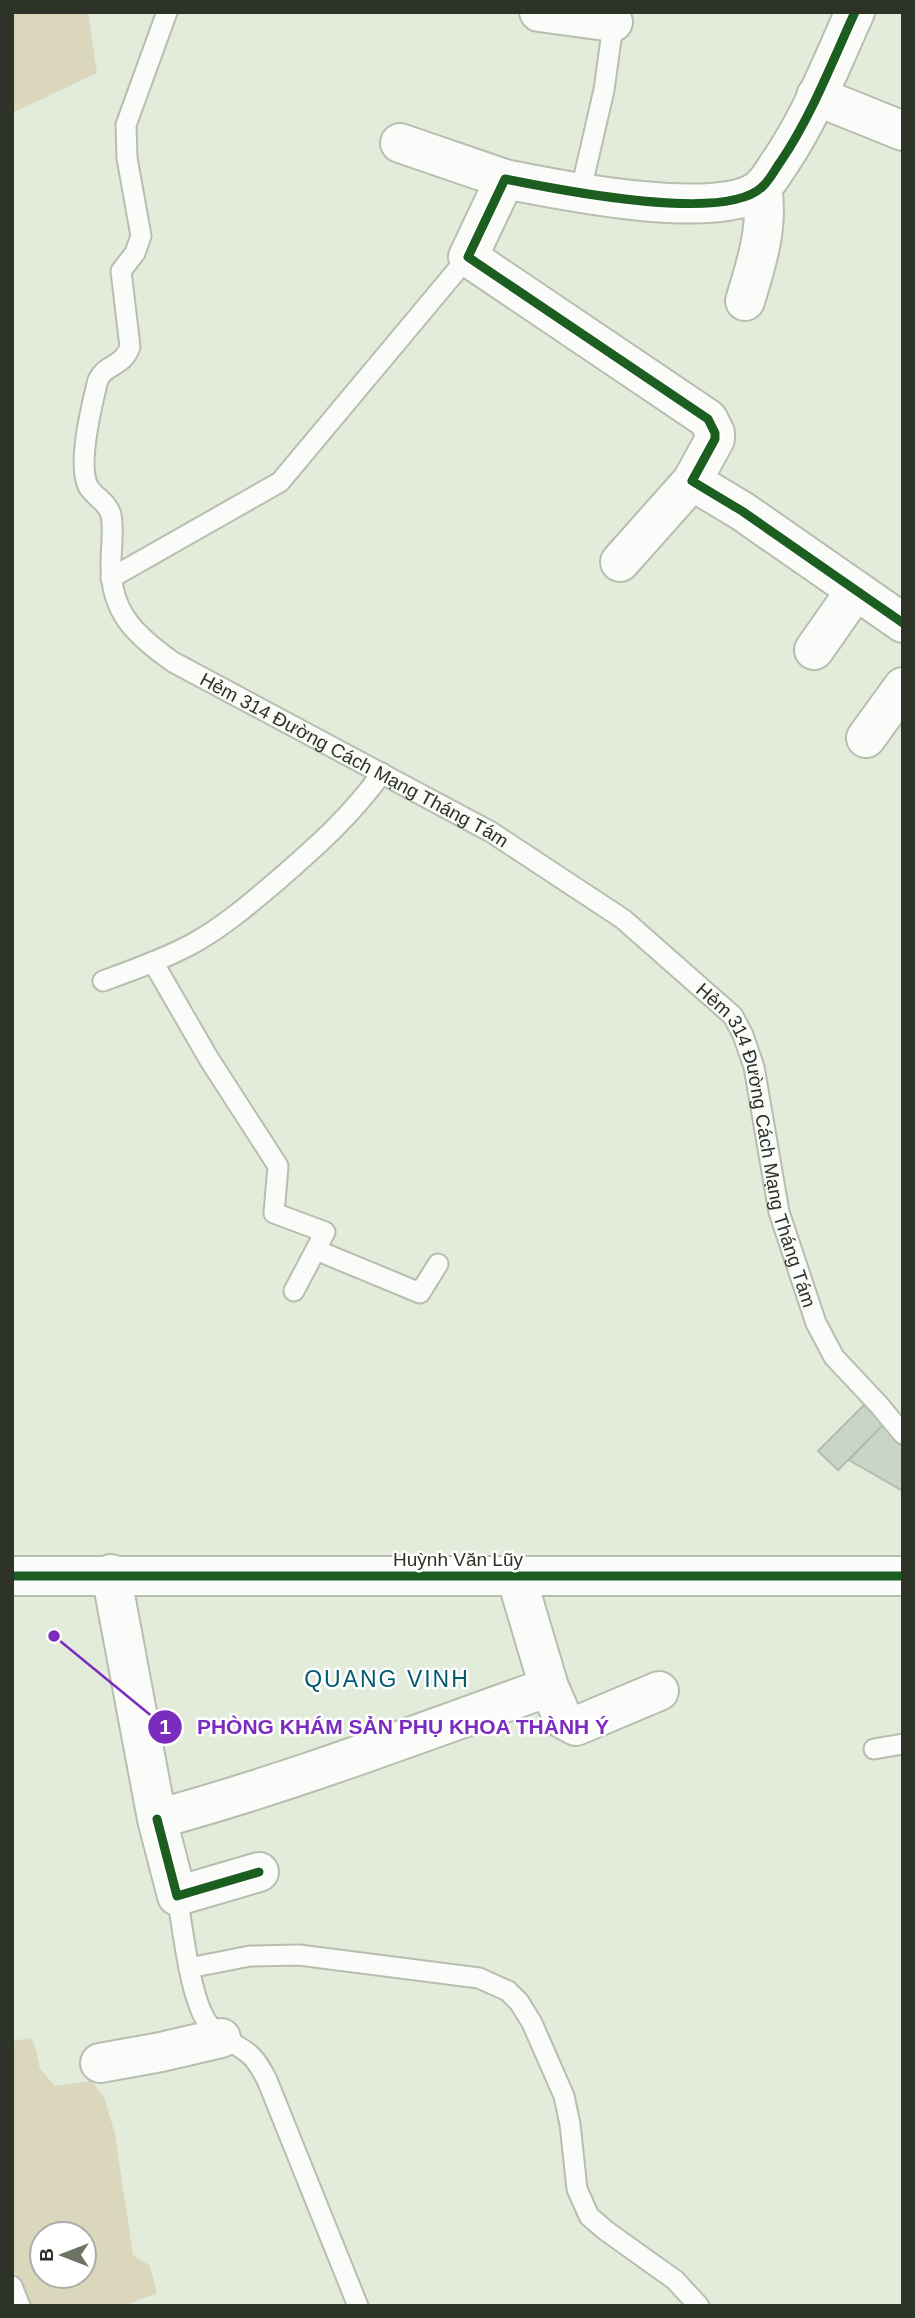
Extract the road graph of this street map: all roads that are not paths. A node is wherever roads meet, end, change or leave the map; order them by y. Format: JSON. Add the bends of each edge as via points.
{"nodes":[{"id":1,"x":167,"y":12,"type":"edge"},
{"id":2,"x":539,"y":12,"type":"edge"},
{"id":3,"x":855,"y":12,"type":"edge"},
{"id":4,"x":614,"y":17,"type":"edge"},
{"id":5,"x":816,"y":96,"type":"junction"},
{"id":6,"x":903,"y":131,"type":"edge"},
{"id":7,"x":400,"y":143,"type":"dead end"},
{"id":8,"x":505,"y":179,"type":"junction"},
{"id":9,"x":762,"y":188,"type":"junction"},
{"id":10,"x":580,"y":194,"type":"junction"},
{"id":11,"x":468,"y":257,"type":"junction"},
{"id":12,"x":745,"y":301,"type":"dead end"},
{"id":13,"x":692,"y":481,"type":"junction"},
{"id":14,"x":620,"y":562,"type":"dead end"},
{"id":15,"x":111,"y":578,"type":"junction"},
{"id":16,"x":856,"y":590,"type":"junction"},
{"id":17,"x":903,"y":623,"type":"edge"},
{"id":18,"x":814,"y":650,"type":"dead end"},
{"id":19,"x":903,"y":687,"type":"edge"},
{"id":20,"x":866,"y":738,"type":"dead end"},
{"id":21,"x":382,"y":773,"type":"junction"},
{"id":22,"x":153,"y":962,"type":"junction"},
{"id":23,"x":103,"y":981,"type":"dead end"},
{"id":24,"x":316,"y":1250,"type":"junction"},
{"id":25,"x":438,"y":1264,"type":"dead end"},
{"id":26,"x":293,"y":1291,"type":"dead end"},
{"id":27,"x":903,"y":1434,"type":"edge"},
{"id":28,"x":111,"y":1574,"type":"junction"},
{"id":29,"x":12,"y":1576,"type":"edge"},
{"id":30,"x":516,"y":1576,"type":"junction"},
{"id":31,"x":903,"y":1576,"type":"edge"},
{"id":32,"x":549,"y":1687,"type":"junction"},
{"id":33,"x":659,"y":1691,"type":"dead end"},
{"id":34,"x":903,"y":1744,"type":"edge"},
{"id":35,"x":874,"y":1749,"type":"dead end"},
{"id":36,"x":157,"y":1819,"type":"junction"},
{"id":37,"x":260,"y":1872,"type":"dead end"},
{"id":38,"x":177,"y":1896,"type":"junction"},
{"id":39,"x":189,"y":1968,"type":"junction"},
{"id":40,"x":221,"y":2038,"type":"junction"},
{"id":41,"x":100,"y":2063,"type":"dead end"},
{"id":42,"x":12,"y":2286,"type":"edge"},
{"id":43,"x":20,"y":2306,"type":"edge"},
{"id":44,"x":358,"y":2306,"type":"edge"},
{"id":45,"x":699,"y":2306,"type":"edge"}],
"edges":[{"from":1,"to":15,"type":"lane","name":"Hẻm 314 Đường Cách Mạng Tháng Tám","via":[[126,125],[141,236],[121,271],[130,347],[125,359],[102,371],[98,380],[85,451],[86,482],[111,517]]},
{"from":2,"to":4,"type":"street"},
{"from":3,"to":5,"type":"street"},
{"from":4,"to":10,"type":"lane","via":[[604,90]]},
{"from":5,"to":6,"type":"street"},
{"from":5,"to":9,"type":"street"},
{"from":7,"to":8,"type":"street"},
{"from":8,"to":10,"type":"street"},
{"from":8,"to":11,"type":"street"},
{"from":9,"to":10,"type":"street","via":[[733,199],[695,204]]},
{"from":9,"to":12,"type":"street","via":[[765,205],[759,256]]},
{"from":11,"to":13,"type":"street","via":[[708,419],[715,439]]},
{"from":11,"to":15,"type":"lane","via":[[280,482]]},
{"from":13,"to":14,"type":"street"},
{"from":13,"to":16,"type":"street"},
{"from":15,"to":21,"type":"lane","name":"Hẻm 314 Đường Cách Mạng Tháng Tám","via":[[123,616],[153,648]]},
{"from":16,"to":17,"type":"street"},
{"from":16,"to":18,"type":"street"},
{"from":19,"to":20,"type":"street"},
{"from":21,"to":22,"type":"lane","via":[[359,806],[248,905],[193,943]]},
{"from":21,"to":27,"type":"lane","name":"Hẻm 314 Đường Cách Mạng Tháng Tám","via":[[491,832],[623,919],[733,1016],[754,1067],[779,1212],[816,1323],[834,1357]]},
{"from":22,"to":23,"type":"lane"},
{"from":22,"to":24,"type":"lane","via":[[278,1166],[274,1213],[325,1231]]},
{"from":24,"to":25,"type":"lane","via":[[420,1293]]},
{"from":24,"to":26,"type":"lane"},
{"from":28,"to":29,"type":"street","name":"Huỳnh Văn Lũy"},
{"from":28,"to":30,"type":"street","name":"Huỳnh Văn Lũy"},
{"from":28,"to":36,"type":"street"},
{"from":30,"to":31,"type":"street","name":"Huỳnh Văn Lũy"},
{"from":30,"to":32,"type":"street"},
{"from":32,"to":33,"type":"street","via":[[563,1720],[576,1726]]},
{"from":32,"to":36,"type":"street","via":[[314,1771]]},
{"from":34,"to":35,"type":"lane"},
{"from":36,"to":38,"type":"street"},
{"from":37,"to":38,"type":"street"},
{"from":38,"to":39,"type":"lane"},
{"from":39,"to":40,"type":"lane","via":[[200,2009]]},
{"from":39,"to":45,"type":"lane","via":[[250,1956],[299,1955],[479,1978],[508,1991],[532,2023],[565,2095],[577,2189],[589,2216],[675,2280]]},
{"from":40,"to":41,"type":"street"},
{"from":40,"to":44,"type":"lane","via":[[249,2053],[267,2080]]},
{"from":42,"to":43,"type":"lane"}]}
